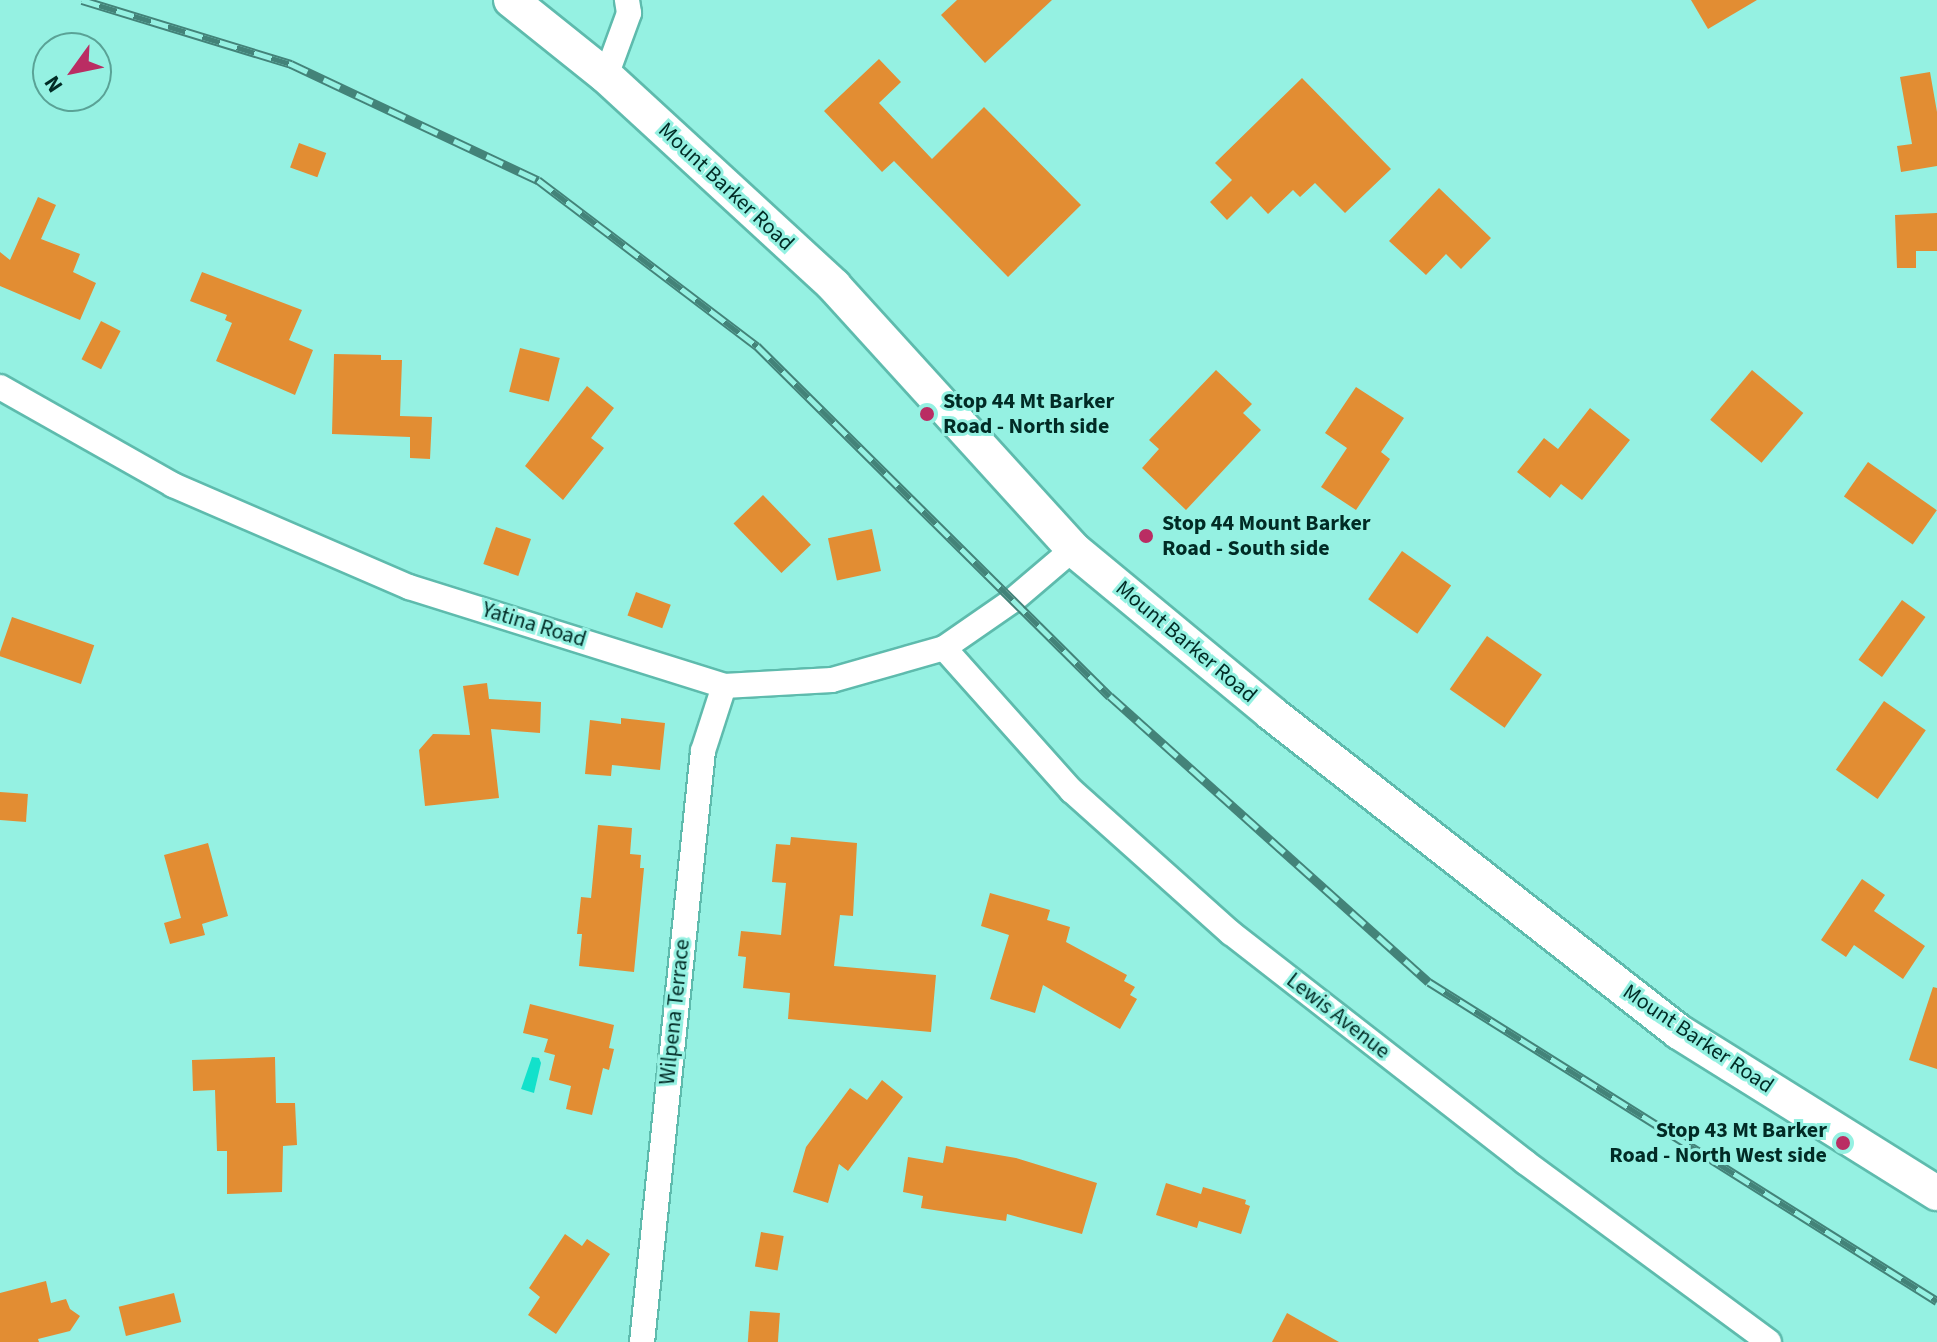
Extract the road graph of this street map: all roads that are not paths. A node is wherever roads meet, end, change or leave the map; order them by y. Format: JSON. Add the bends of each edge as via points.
{"nodes":[{"id":1,"x":511,"y":0,"type":"edge"},
{"id":2,"x":627,"y":0,"type":"edge"},
{"id":3,"x":606,"y":76,"type":"junction"},
{"id":4,"x":0,"y":387,"type":"edge"},
{"id":5,"x":1073,"y":549,"type":"junction"},
{"id":6,"x":944,"y":648,"type":"junction"},
{"id":7,"x":724,"y":686,"type":"junction"},
{"id":8,"x":1937,"y":1193,"type":"edge"},
{"id":9,"x":642,"y":1342,"type":"edge"},
{"id":10,"x":1769,"y":1342,"type":"edge"}],
"edges":[{"from":1,"to":3,"type":"main road","name":"Mount Barker Road"},
{"from":2,"to":3,"type":"street","via":[[629,13]]},
{"from":3,"to":5,"type":"main road","name":"Mount Barker Road","via":[[834,286]]},
{"from":4,"to":7,"type":"street","name":"Yatina Road","via":[[173,485],[409,587]]},
{"from":5,"to":6,"type":"street","name":"Yatina Road","via":[[1012,601]]},
{"from":5,"to":8,"type":"main road","name":"Mount Barker Road","via":[[1407,822],[1679,1032]]},
{"from":6,"to":7,"type":"street","name":"Yatina Road","via":[[832,680]]},
{"from":6,"to":10,"type":"street","name":"Lewis Avenue","via":[[1072,791],[1231,933]]},
{"from":7,"to":9,"type":"street","name":"Wilpena Terrace","via":[[703,751]]}]}
